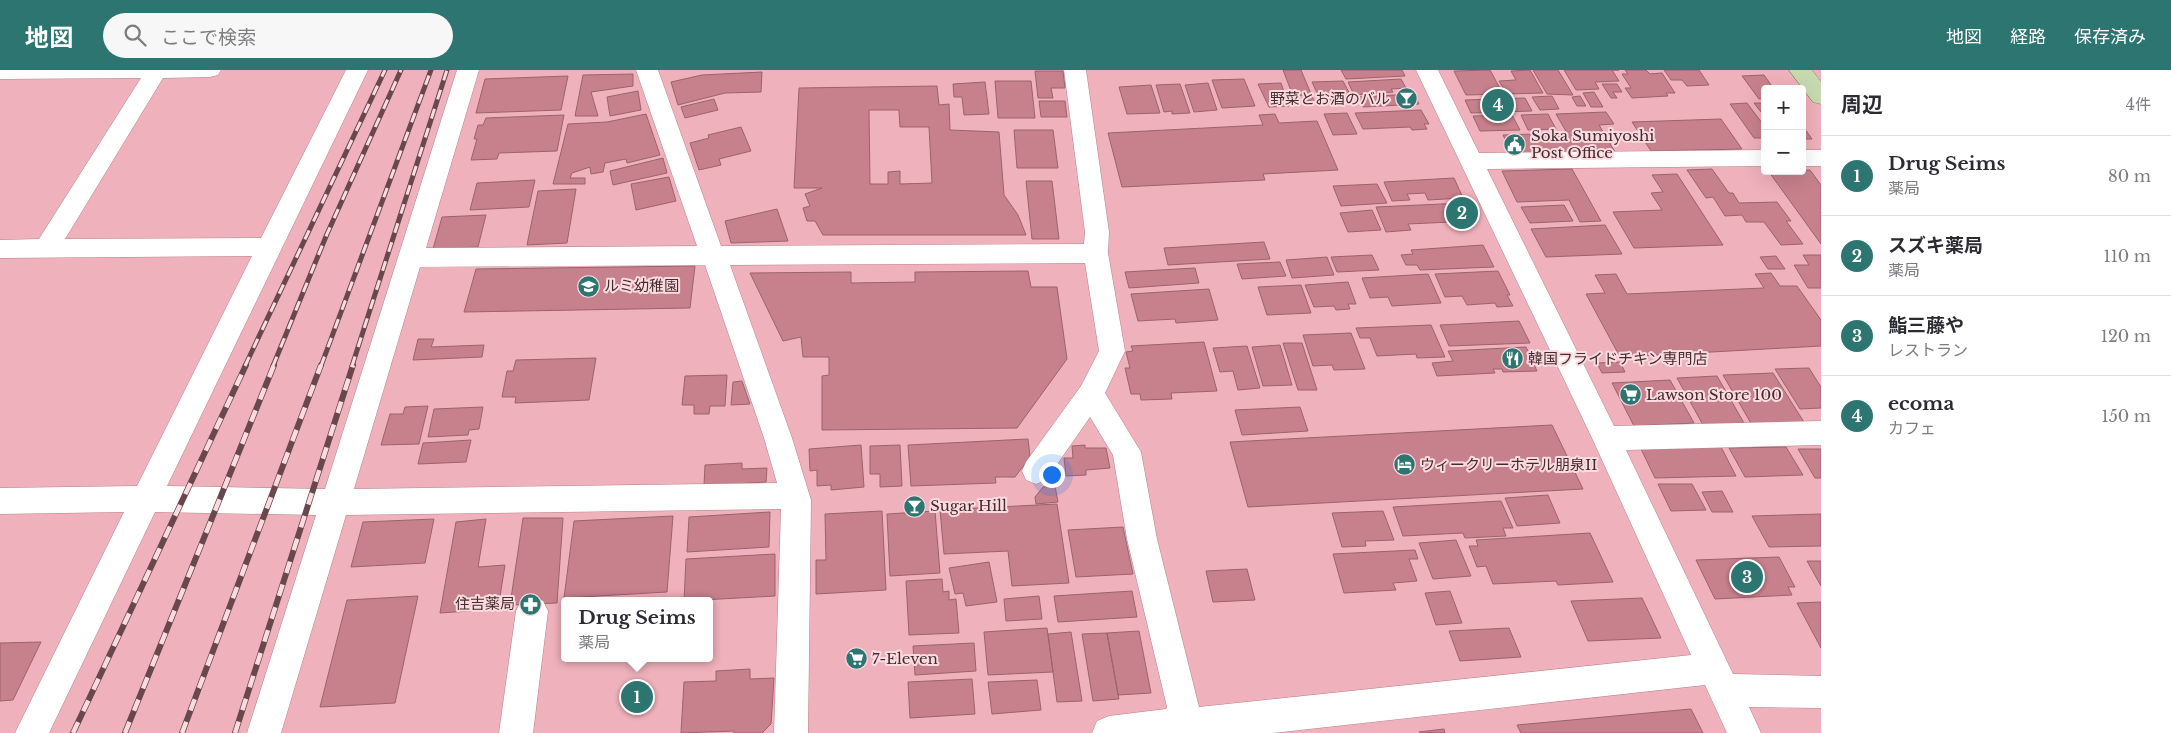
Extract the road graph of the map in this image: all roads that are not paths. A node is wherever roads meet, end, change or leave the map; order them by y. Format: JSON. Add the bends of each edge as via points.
{"nodes":[{"id":1,"x":210,"y":70,"type":"edge"},
{"id":2,"x":357,"y":70,"type":"edge"},
{"id":3,"x":468,"y":70,"type":"edge"},
{"id":4,"x":648,"y":70,"type":"edge"},
{"id":5,"x":1075,"y":70,"type":"edge"},
{"id":6,"x":1428,"y":70,"type":"edge"},
{"id":7,"x":1800,"y":70,"type":"edge"},
{"id":8,"x":107,"y":71,"type":"edge"},
{"id":9,"x":156,"y":71,"type":"edge"},
{"id":10,"x":0,"y":72,"type":"edge"},
{"id":11,"x":1821,"y":97,"type":"edge"},
{"id":12,"x":1761,"y":158,"type":"edge"},
{"id":13,"x":1806,"y":158,"type":"edge"},
{"id":14,"x":1821,"y":158,"type":"edge"},
{"id":15,"x":1473,"y":161,"type":"junction"},
{"id":16,"x":268,"y":247,"type":"junction"},
{"id":17,"x":0,"y":249,"type":"edge"},
{"id":18,"x":46,"y":249,"type":"junction"},
{"id":19,"x":1096,"y":253,"type":"junction"},
{"id":20,"x":712,"y":255,"type":"junction"},
{"id":21,"x":410,"y":258,"type":"junction"},
{"id":22,"x":1091,"y":394,"type":"junction"},
{"id":23,"x":1821,"y":433,"type":"edge"},
{"id":24,"x":1606,"y":438,"type":"junction"},
{"id":25,"x":1036,"y":471,"type":"dead end"},
{"id":26,"x":795,"y":496,"type":"junction"},
{"id":27,"x":146,"y":499,"type":"junction"},
{"id":28,"x":0,"y":501,"type":"edge"},
{"id":29,"x":336,"y":502,"type":"junction"},
{"id":30,"x":532,"y":611,"type":"dead end"},
{"id":31,"x":1720,"y":679,"type":"junction"},
{"id":32,"x":1821,"y":692,"type":"edge"},
{"id":33,"x":1181,"y":728,"type":"edge"},
{"id":34,"x":32,"y":733,"type":"edge"},
{"id":35,"x":264,"y":733,"type":"edge"},
{"id":36,"x":516,"y":733,"type":"edge"},
{"id":37,"x":792,"y":733,"type":"edge"},
{"id":38,"x":1109,"y":733,"type":"edge"},
{"id":39,"x":1744,"y":733,"type":"edge"}],
"edges":[{"from":1,"to":9,"type":"street"},
{"from":2,"to":16,"type":"street"},
{"from":3,"to":21,"type":"street"},
{"from":4,"to":20,"type":"street"},
{"from":5,"to":19,"type":"street","via":[[1097,232]]},
{"from":6,"to":15,"type":"street"},
{"from":7,"to":11,"type":"main road"},
{"from":8,"to":9,"type":"street"},
{"from":8,"to":10,"type":"street"},
{"from":9,"to":18,"type":"street"},
{"from":12,"to":15,"type":"street"},
{"from":13,"to":14,"type":"street"},
{"from":15,"to":24,"type":"street"},
{"from":16,"to":18,"type":"street"},
{"from":16,"to":27,"type":"street"},
{"from":17,"to":18,"type":"street"},
{"from":19,"to":20,"type":"street"},
{"from":19,"to":22,"type":"street","via":[[1112,352]]},
{"from":20,"to":21,"type":"street"},
{"from":20,"to":26,"type":"street","via":[[743,335]]},
{"from":21,"to":29,"type":"street"},
{"from":22,"to":25,"type":"street"},
{"from":22,"to":33,"type":"street","via":[[1127,452],[1142,539],[1183,707]]},
{"from":23,"to":24,"type":"street"},
{"from":24,"to":31,"type":"street"},
{"from":26,"to":29,"type":"street"},
{"from":26,"to":37,"type":"street"},
{"from":27,"to":28,"type":"street"},
{"from":27,"to":29,"type":"street"},
{"from":27,"to":34,"type":"street"},
{"from":29,"to":35,"type":"street"},
{"from":30,"to":36,"type":"street"},
{"from":31,"to":32,"type":"street"},
{"from":31,"to":33,"type":"street"},
{"from":31,"to":39,"type":"street"},
{"from":33,"to":38,"type":"street"}]}
